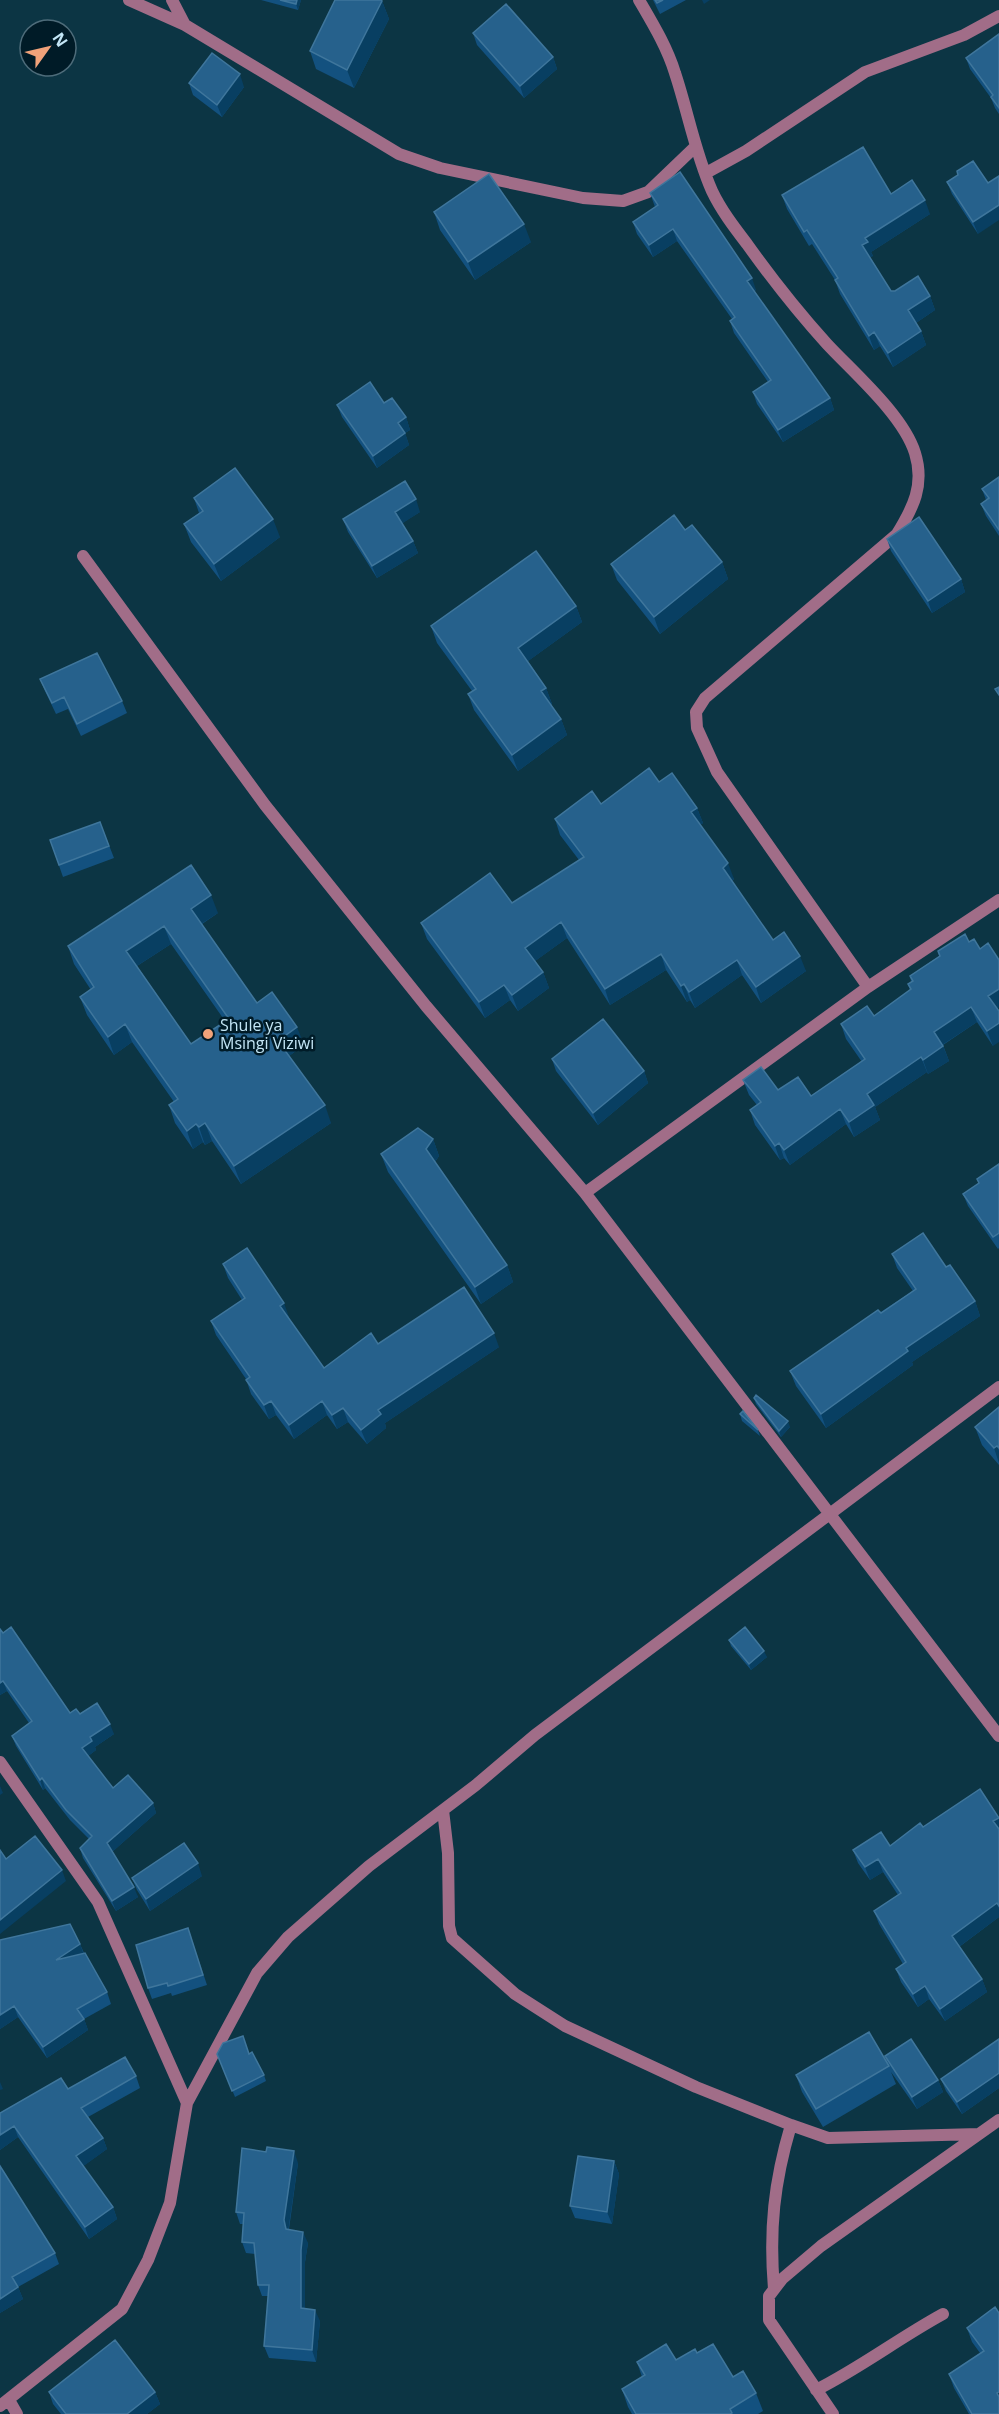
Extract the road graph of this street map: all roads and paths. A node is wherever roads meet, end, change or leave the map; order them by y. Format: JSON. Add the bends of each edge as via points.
{"nodes":[{"id":1,"x":129,"y":0,"type":"edge"},
{"id":2,"x":172,"y":0,"type":"edge"},
{"id":3,"x":639,"y":0,"type":"edge"},
{"id":4,"x":999,"y":16,"type":"edge"},
{"id":5,"x":185,"y":25,"type":"junction"},
{"id":6,"x":696,"y":146,"type":"junction"},
{"id":7,"x":706,"y":173,"type":"junction"},
{"id":8,"x":83,"y":556,"type":"dead end"},
{"id":9,"x":999,"y":900,"type":"edge"},
{"id":10,"x":868,"y":987,"type":"junction"},
{"id":11,"x":585,"y":1193,"type":"junction"},
{"id":12,"x":999,"y":1387,"type":"edge"},
{"id":13,"x":830,"y":1514,"type":"junction"},
{"id":14,"x":999,"y":1736,"type":"edge"},
{"id":15,"x":0,"y":1762,"type":"edge"},
{"id":16,"x":443,"y":1810,"type":"junction"},
{"id":17,"x":187,"y":2103,"type":"junction"},
{"id":18,"x":999,"y":2120,"type":"edge"},
{"id":19,"x":791,"y":2125,"type":"junction"},
{"id":20,"x":979,"y":2134,"type":"junction"},
{"id":21,"x":774,"y":2289,"type":"junction"},
{"id":22,"x":943,"y":2314,"type":"dead end"},
{"id":23,"x":816,"y":2390,"type":"junction"},
{"id":24,"x":4,"y":2403,"type":"edge"},
{"id":25,"x":17,"y":2414,"type":"edge"},
{"id":26,"x":833,"y":2414,"type":"edge"}],
"edges":[{"from":1,"to":5,"type":"street"},
{"from":2,"to":5,"type":"street"},
{"from":3,"to":6,"type":"street","via":[[662,38]]},
{"from":4,"to":7,"type":"street","via":[[964,35],[865,72]]},
{"from":5,"to":6,"type":"street","via":[[399,154],[440,168],[583,198],[623,201],[648,192]]},
{"from":6,"to":7,"type":"street"},
{"from":7,"to":10,"type":"street","via":[[712,192],[732,225],[771,280],[903,429],[915,452],[919,471],[915,503],[897,534],[705,698],[696,712],[697,728],[717,771]]},
{"from":8,"to":11,"type":"street","via":[[273,814],[426,1006]]},
{"from":9,"to":10,"type":"street"},
{"from":10,"to":11,"type":"street"},
{"from":11,"to":13,"type":"street"},
{"from":12,"to":13,"type":"street"},
{"from":13,"to":14,"type":"street"},
{"from":13,"to":16,"type":"street"},
{"from":15,"to":17,"type":"street","via":[[98,1902]]},
{"from":16,"to":17,"type":"street","via":[[369,1866],[288,1937],[257,1974]]},
{"from":16,"to":19,"type":"street","via":[[450,1873],[449,1926],[460,1948],[515,1994],[565,2026]]},
{"from":17,"to":24,"type":"street","via":[[170,2203],[148,2260],[122,2309]]},
{"from":18,"to":20,"type":"street"},
{"from":19,"to":20,"type":"street","via":[[828,2138]]},
{"from":19,"to":21,"type":"street","via":[[771,2217]]},
{"from":20,"to":21,"type":"street","via":[[821,2247]]},
{"from":21,"to":23,"type":"street","via":[[769,2296],[769,2320]]},
{"from":22,"to":23,"type":"street"},
{"from":23,"to":26,"type":"street"},
{"from":24,"to":25,"type":"street"}]}
